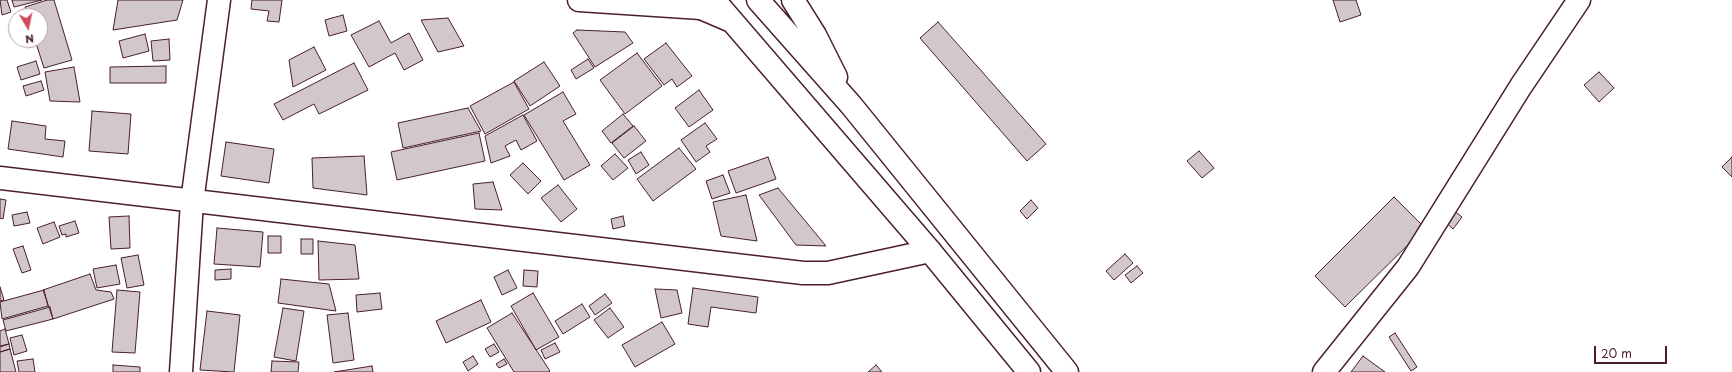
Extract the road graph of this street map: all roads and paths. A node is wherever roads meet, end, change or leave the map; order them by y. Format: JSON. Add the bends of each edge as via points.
{"nodes":[{"id":1,"x":220,"y":0,"type":"edge"},
{"id":2,"x":579,"y":0,"type":"edge"},
{"id":3,"x":758,"y":0,"type":"edge"},
{"id":4,"x":793,"y":0,"type":"edge"},
{"id":5,"x":1579,"y":0,"type":"edge"},
{"id":6,"x":702,"y":3,"type":"edge"},
{"id":7,"x":850,"y":104,"type":"junction"},
{"id":8,"x":0,"y":178,"type":"edge"},
{"id":9,"x":192,"y":202,"type":"junction"},
{"id":10,"x":930,"y":251,"type":"junction"},
{"id":11,"x":181,"y":372,"type":"edge"},
{"id":12,"x":1029,"y":372,"type":"edge"},
{"id":13,"x":1066,"y":372,"type":"edge"},
{"id":14,"x":1324,"y":372,"type":"edge"}],
"edges":[{"from":1,"to":9,"type":"main road"},
{"from":2,"to":6,"type":"main road"},
{"from":3,"to":7,"type":"main road"},
{"from":4,"to":7,"type":"main road","via":[[815,35]]},
{"from":5,"to":14,"type":"main road","via":[[1521,86],[1408,267]]},
{"from":6,"to":10,"type":"main road","via":[[731,21]]},
{"from":7,"to":13,"type":"main road"},
{"from":8,"to":9,"type":"main road"},
{"from":9,"to":10,"type":"main road","via":[[803,273],[828,273]]},
{"from":9,"to":11,"type":"main road"},
{"from":10,"to":12,"type":"main road"}]}
